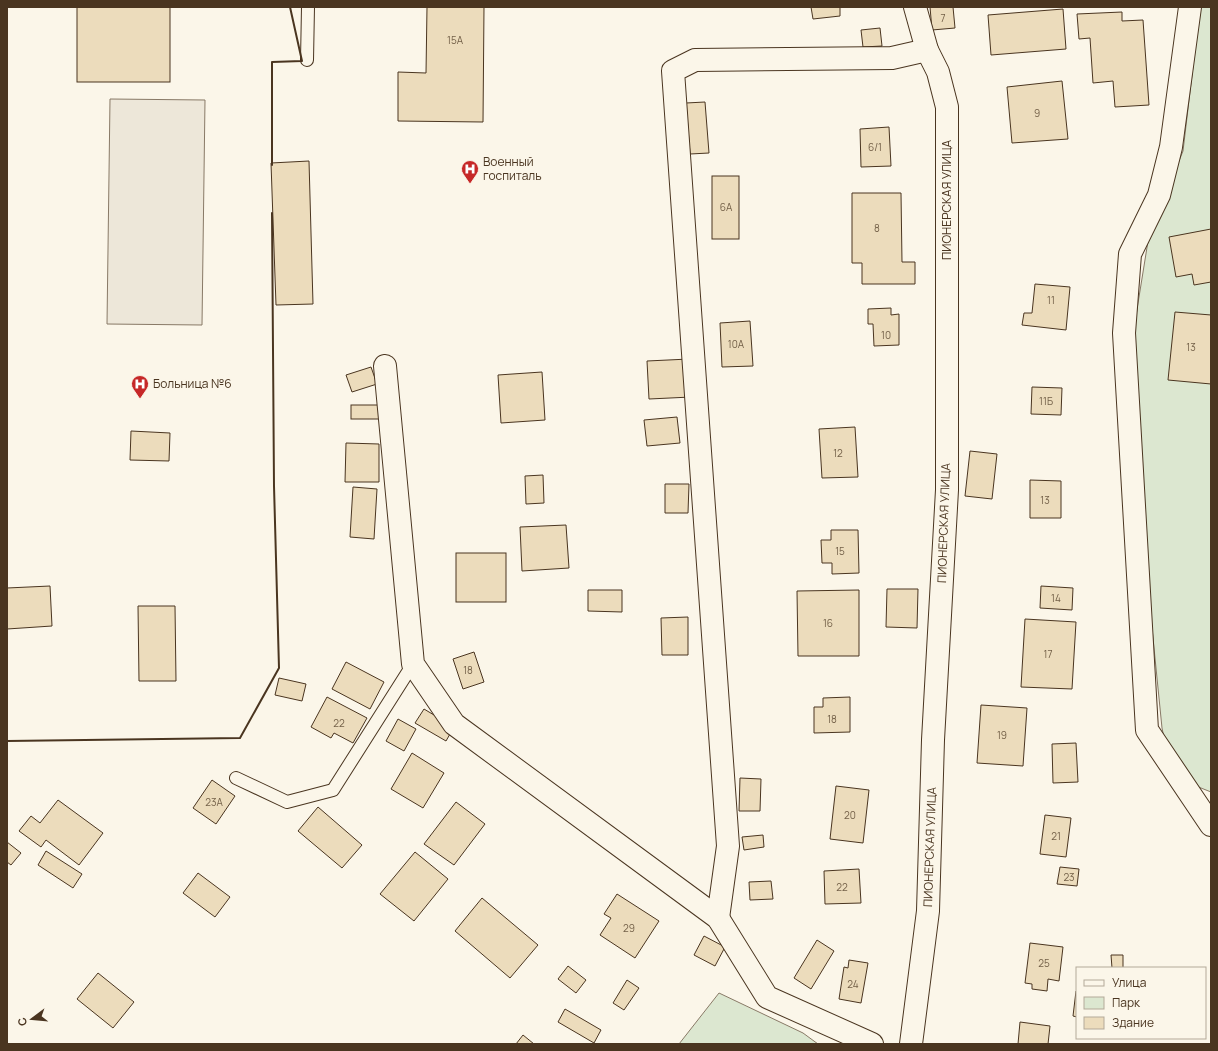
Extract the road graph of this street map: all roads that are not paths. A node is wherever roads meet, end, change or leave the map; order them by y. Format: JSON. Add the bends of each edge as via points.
{"nodes":[{"id":1,"x":308,"y":7,"type":"edge"},
{"id":2,"x":915,"y":7,"type":"edge"},
{"id":3,"x":1190,"y":7,"type":"edge"},
{"id":4,"x":927,"y":50,"type":"junction"},
{"id":5,"x":307,"y":60,"type":"dead end"},
{"id":6,"x":385,"y":366,"type":"dead end"},
{"id":7,"x":413,"y":664,"type":"junction"},
{"id":8,"x":236,"y":778,"type":"dead end"},
{"id":9,"x":1211,"y":825,"type":"edge"},
{"id":10,"x":718,"y":918,"type":"junction"},
{"id":11,"x":872,"y":1044,"type":"edge"},
{"id":12,"x":911,"y":1044,"type":"edge"}],
"edges":[{"from":1,"to":5,"type":"lane"},
{"from":2,"to":4,"type":"street","name":"ПИОНЕРСКАЯ УЛИЦА"},
{"from":3,"to":9,"type":"street","via":[[1171,147],[1159,195],[1130,254],[1124,333],[1147,730]]},
{"from":4,"to":10,"type":"street","via":[[892,58],[695,60],[673,71],[728,846]]},
{"from":4,"to":12,"type":"street","name":"ПИОНЕРСКАЯ УЛИЦА","via":[[938,72],[947,107],[947,490],[933,740],[928,911]]},
{"from":6,"to":7,"type":"street"},
{"from":7,"to":8,"type":"lane","via":[[333,790],[287,802]]},
{"from":7,"to":10,"type":"street","via":[[454,724]]},
{"from":10,"to":11,"type":"street","via":[[767,998]]}]}
